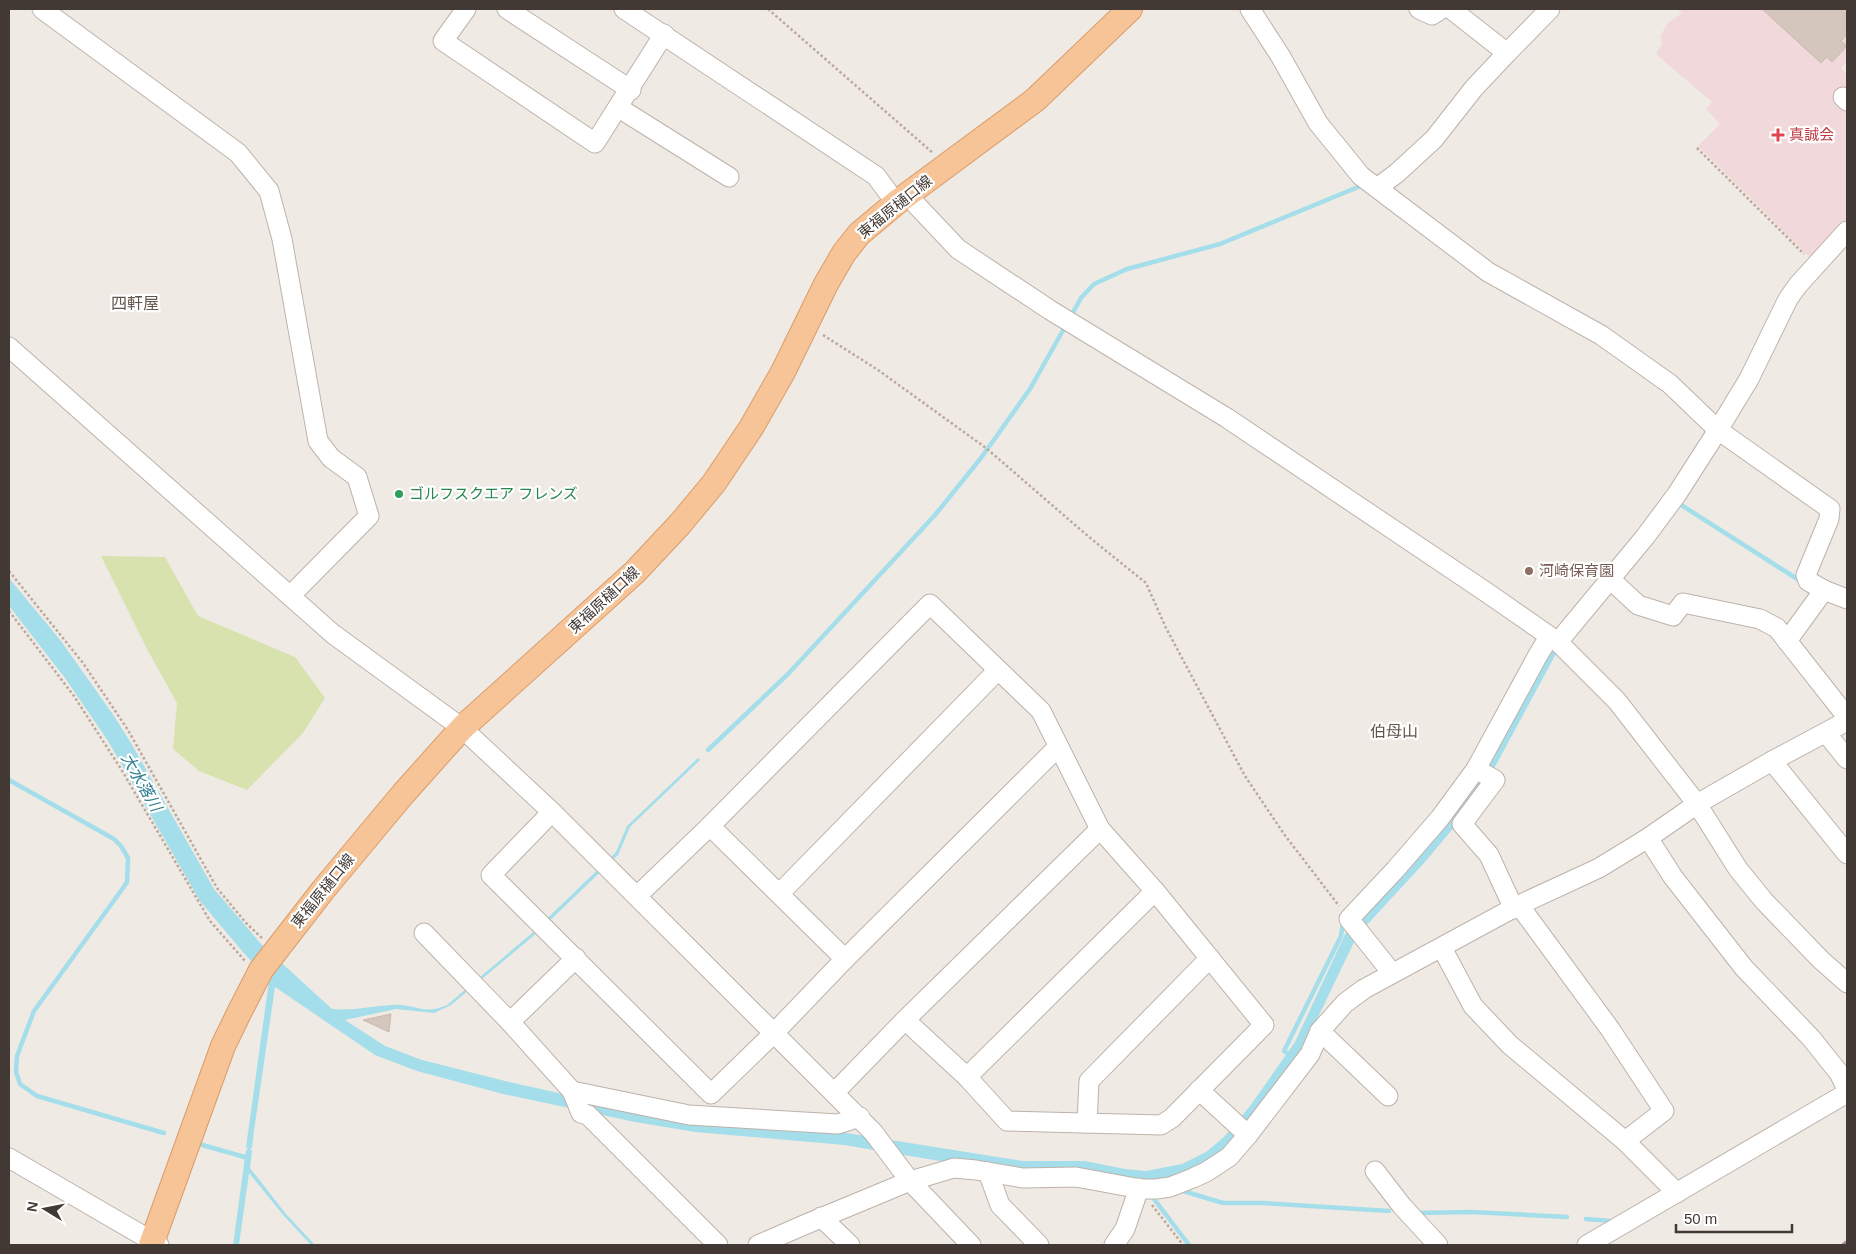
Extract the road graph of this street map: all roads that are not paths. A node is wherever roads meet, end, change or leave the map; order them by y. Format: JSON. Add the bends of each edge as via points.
{"nodes":[{"id":1,"x":42,"y":9,"type":"edge"},
{"id":2,"x":466,"y":9,"type":"edge"},
{"id":3,"x":507,"y":9,"type":"edge"},
{"id":4,"x":624,"y":9,"type":"edge"},
{"id":5,"x":1130,"y":9,"type":"edge"},
{"id":6,"x":1250,"y":9,"type":"edge"},
{"id":7,"x":1418,"y":9,"type":"edge"},
{"id":8,"x":1441,"y":9,"type":"edge"},
{"id":9,"x":1451,"y":9,"type":"edge"},
{"id":10,"x":1550,"y":9,"type":"edge"},
{"id":11,"x":664,"y":34,"type":"junction"},
{"id":12,"x":1507,"y":53,"type":"junction"},
{"id":13,"x":630,"y":90,"type":"junction"},
{"id":14,"x":619,"y":108,"type":"junction"},
{"id":15,"x":729,"y":177,"type":"dead end"},
{"id":16,"x":1377,"y":188,"type":"junction"},
{"id":17,"x":901,"y":199,"type":"junction"},
{"id":18,"x":1847,"y":231,"type":"edge"},
{"id":19,"x":9,"y":347,"type":"edge"},
{"id":20,"x":1718,"y":430,"type":"junction"},
{"id":21,"x":1610,"y":579,"type":"junction"},
{"id":22,"x":1824,"y":590,"type":"junction"},
{"id":23,"x":290,"y":596,"type":"junction"},
{"id":24,"x":1847,"y":599,"type":"edge"},
{"id":25,"x":1554,"y":640,"type":"junction"},
{"id":26,"x":1787,"y":641,"type":"junction"},
{"id":27,"x":998,"y":670,"type":"junction"},
{"id":28,"x":1847,"y":719,"type":"edge"},
{"id":29,"x":462,"y":728,"type":"junction"},
{"id":30,"x":1826,"y":733,"type":"junction"},
{"id":31,"x":1058,"y":747,"type":"junction"},
{"id":32,"x":1847,"y":759,"type":"edge"},
{"id":33,"x":1772,"y":761,"type":"junction"},
{"id":34,"x":1482,"y":773,"type":"junction"},
{"id":35,"x":1697,"y":804,"type":"junction"},
{"id":36,"x":552,"y":812,"type":"junction"},
{"id":37,"x":710,"y":826,"type":"junction"},
{"id":38,"x":1100,"y":829,"type":"junction"},
{"id":39,"x":1648,"y":838,"type":"junction"},
{"id":40,"x":1847,"y":854,"type":"edge"},
{"id":41,"x":1155,"y":891,"type":"junction"},
{"id":42,"x":779,"y":894,"type":"junction"},
{"id":43,"x":637,"y":896,"type":"junction"},
{"id":44,"x":1516,"y":907,"type":"junction"},
{"id":45,"x":424,"y":933,"type":"dead end"},
{"id":46,"x":1442,"y":948,"type":"junction"},
{"id":47,"x":576,"y":958,"type":"junction"},
{"id":48,"x":1210,"y":958,"type":"junction"},
{"id":49,"x":845,"y":959,"type":"junction"},
{"id":50,"x":1392,"y":973,"type":"junction"},
{"id":51,"x":1847,"y":983,"type":"edge"},
{"id":52,"x":905,"y":1020,"type":"junction"},
{"id":53,"x":510,"y":1022,"type":"junction"},
{"id":54,"x":1320,"y":1031,"type":"junction"},
{"id":55,"x":774,"y":1033,"type":"junction"},
{"id":56,"x":967,"y":1077,"type":"junction"},
{"id":57,"x":1847,"y":1089,"type":"edge"},
{"id":58,"x":1199,"y":1090,"type":"junction"},
{"id":59,"x":834,"y":1092,"type":"junction"},
{"id":60,"x":1847,"y":1093,"type":"edge"},
{"id":61,"x":1388,"y":1096,"type":"dead end"},
{"id":62,"x":575,"y":1100,"type":"junction"},
{"id":63,"x":860,"y":1117,"type":"junction"},
{"id":64,"x":1088,"y":1123,"type":"junction"},
{"id":65,"x":1248,"y":1135,"type":"junction"},
{"id":66,"x":1625,"y":1140,"type":"junction"},
{"id":67,"x":9,"y":1158,"type":"edge"},
{"id":68,"x":1374,"y":1171,"type":"dead end"},
{"id":69,"x":988,"y":1172,"type":"junction"},
{"id":70,"x":910,"y":1181,"type":"junction"},
{"id":71,"x":1140,"y":1188,"type":"junction"},
{"id":72,"x":1677,"y":1193,"type":"junction"},
{"id":73,"x":821,"y":1217,"type":"junction"},
{"id":74,"x":154,"y":1244,"type":"edge"},
{"id":75,"x":718,"y":1245,"type":"edge"},
{"id":76,"x":758,"y":1245,"type":"edge"},
{"id":77,"x":850,"y":1245,"type":"edge"},
{"id":78,"x":971,"y":1245,"type":"edge"},
{"id":79,"x":1039,"y":1245,"type":"edge"},
{"id":80,"x":1114,"y":1245,"type":"edge"},
{"id":81,"x":1438,"y":1245,"type":"edge"},
{"id":82,"x":1587,"y":1245,"type":"edge"}],
"edges":[{"from":1,"to":23,"type":"street","via":[[238,153],[269,191],[282,239],[318,442],[331,458],[357,478],[370,516]]},
{"from":2,"to":14,"type":"street","via":[[444,41],[595,143]]},
{"from":3,"to":13,"type":"street"},
{"from":4,"to":11,"type":"street"},
{"from":5,"to":17,"type":"main road","name":"東福原樋口線","via":[[1035,100]]},
{"from":6,"to":16,"type":"street","via":[[1282,57],[1318,123],[1361,176]]},
{"from":7,"to":8,"type":"street","via":[[1432,15]]},
{"from":9,"to":12,"type":"street"},
{"from":10,"to":12,"type":"street"},
{"from":11,"to":13,"type":"street"},
{"from":11,"to":17,"type":"street","via":[[876,176]]},
{"from":12,"to":16,"type":"street","via":[[1474,88],[1434,139]]},
{"from":13,"to":14,"type":"street"},
{"from":14,"to":15,"type":"street"},
{"from":16,"to":20,"type":"street","via":[[1488,272],[1601,335],[1670,384]]},
{"from":17,"to":25,"type":"street","via":[[958,249],[1050,310],[1235,423]]},
{"from":17,"to":29,"type":"main road","name":"東福原樋口線","via":[[859,234],[844,253],[783,372],[750,428],[714,483],[680,524],[635,572]]},
{"from":18,"to":20,"type":"street","via":[[1788,299]]},
{"from":19,"to":23,"type":"street"},
{"from":20,"to":21,"type":"street","via":[[1677,494]]},
{"from":20,"to":22,"type":"street","via":[[1830,509],[1806,575],[1808,581]]},
{"from":21,"to":25,"type":"street"},
{"from":21,"to":26,"type":"street","via":[[1638,605],[1672,616],[1683,603],[1760,619],[1777,628]]},
{"from":22,"to":24,"type":"street"},
{"from":22,"to":26,"type":"street"},
{"from":23,"to":29,"type":"street","via":[[333,634]]},
{"from":25,"to":34,"type":"street","via":[[1538,655]]},
{"from":25,"to":35,"type":"street","via":[[1617,701]]},
{"from":26,"to":28,"type":"street"},
{"from":27,"to":31,"type":"street","via":[[1041,711]]},
{"from":27,"to":37,"type":"street","via":[[930,604]]},
{"from":27,"to":42,"type":"street"},
{"from":28,"to":30,"type":"street"},
{"from":29,"to":36,"type":"street"},
{"from":29,"to":74,"type":"main road","name":"東福原樋口線","via":[[403,794],[267,962],[223,1046]]},
{"from":30,"to":32,"type":"street"},
{"from":30,"to":33,"type":"street"},
{"from":31,"to":38,"type":"street"},
{"from":31,"to":49,"type":"street"},
{"from":33,"to":35,"type":"street"},
{"from":33,"to":40,"type":"street"},
{"from":34,"to":44,"type":"street","via":[[1495,780],[1462,824],[1489,855]]},
{"from":34,"to":50,"type":"street","via":[[1349,919]]},
{"from":35,"to":39,"type":"street"},
{"from":35,"to":51,"type":"street","via":[[1753,888]]},
{"from":36,"to":43,"type":"street"},
{"from":36,"to":47,"type":"street","via":[[491,875]]},
{"from":37,"to":42,"type":"street"},
{"from":37,"to":43,"type":"street"},
{"from":38,"to":41,"type":"street"},
{"from":38,"to":52,"type":"street"},
{"from":39,"to":44,"type":"street","via":[[1598,868]]},
{"from":39,"to":57,"type":"street","via":[[1673,877],[1744,968],[1811,1038],[1839,1073]]},
{"from":41,"to":48,"type":"street"},
{"from":41,"to":56,"type":"street"},
{"from":42,"to":49,"type":"street"},
{"from":43,"to":55,"type":"street"},
{"from":44,"to":46,"type":"street"},
{"from":44,"to":66,"type":"street","via":[[1610,1029],[1664,1111]]},
{"from":45,"to":53,"type":"street"},
{"from":46,"to":50,"type":"street"},
{"from":46,"to":66,"type":"street","via":[[1473,1006],[1504,1039]]},
{"from":47,"to":53,"type":"street"},
{"from":47,"to":55,"type":"street","via":[[710,1094]]},
{"from":48,"to":58,"type":"street","via":[[1264,1025]]},
{"from":48,"to":64,"type":"street","via":[[1089,1081]]},
{"from":49,"to":55,"type":"street"},
{"from":50,"to":54,"type":"street","via":[[1345,1003]]},
{"from":52,"to":56,"type":"street"},
{"from":52,"to":59,"type":"street"},
{"from":53,"to":62,"type":"street"},
{"from":54,"to":61,"type":"street"},
{"from":54,"to":65,"type":"street","via":[[1310,1054]]},
{"from":55,"to":59,"type":"street"},
{"from":56,"to":64,"type":"street","via":[[1008,1121]]},
{"from":58,"to":64,"type":"street","via":[[1161,1125]]},
{"from":58,"to":65,"type":"street"},
{"from":59,"to":63,"type":"street"},
{"from":60,"to":72,"type":"street"},
{"from":62,"to":63,"type":"street","via":[[689,1115],[838,1124]]},
{"from":62,"to":75,"type":"street","via":[[581,1113],[588,1115]]},
{"from":63,"to":70,"type":"street"},
{"from":65,"to":71,"type":"street","via":[[1229,1157],[1206,1172],[1170,1186]]},
{"from":66,"to":72,"type":"street"},
{"from":67,"to":74,"type":"street"},
{"from":68,"to":81,"type":"street"},
{"from":69,"to":70,"type":"street","via":[[954,1168]]},
{"from":69,"to":71,"type":"street","via":[[1023,1178],[1076,1177]]},
{"from":69,"to":79,"type":"street","via":[[1000,1205]]},
{"from":70,"to":73,"type":"street"},
{"from":70,"to":78,"type":"street"},
{"from":71,"to":80,"type":"street","via":[[1125,1229]]},
{"from":72,"to":82,"type":"street"},
{"from":73,"to":76,"type":"street"},
{"from":73,"to":77,"type":"street"}]}
